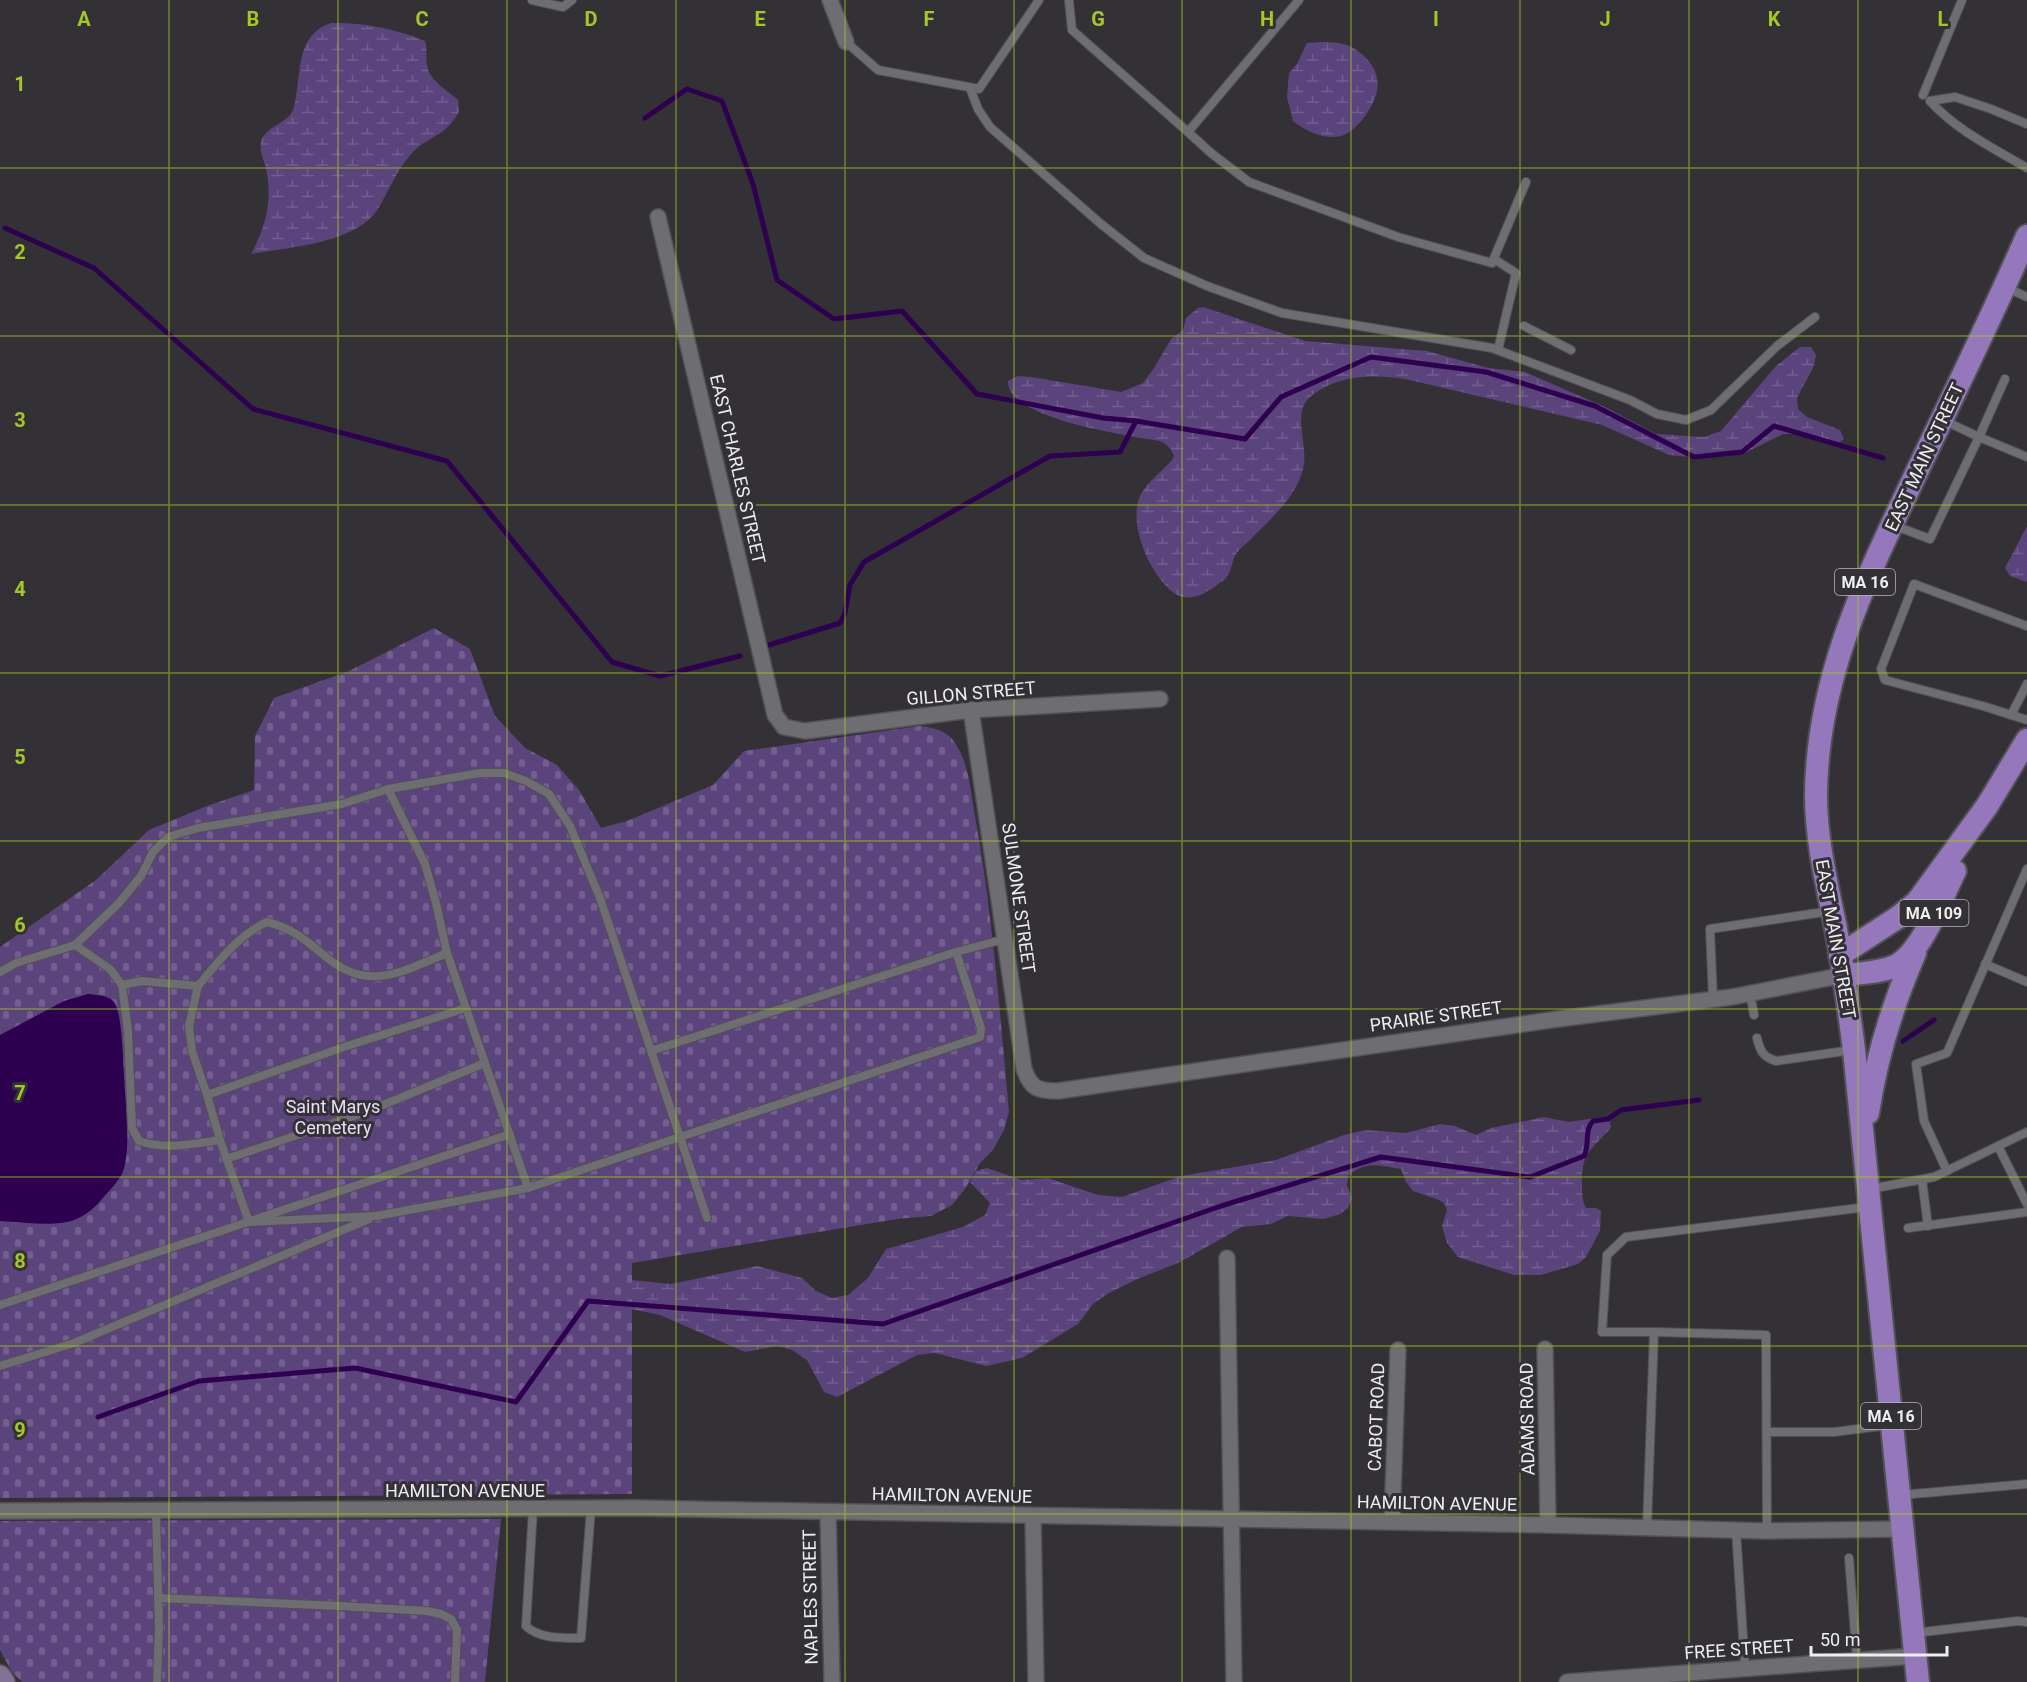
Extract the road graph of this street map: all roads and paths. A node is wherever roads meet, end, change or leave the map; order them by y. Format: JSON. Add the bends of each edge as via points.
{"nodes":[{"id":1,"x":532,"y":0,"type":"edge"},
{"id":2,"x":572,"y":0,"type":"edge"},
{"id":3,"x":830,"y":0,"type":"edge"},
{"id":4,"x":1040,"y":0,"type":"edge"},
{"id":5,"x":1299,"y":0,"type":"edge"},
{"id":6,"x":1962,"y":0,"type":"edge"},
{"id":7,"x":1069,"y":1,"type":"edge"},
{"id":8,"x":846,"y":42,"type":"joint"},
{"id":9,"x":970,"y":88,"type":"junction"},
{"id":10,"x":1923,"y":95,"type":"dead end"},
{"id":11,"x":2027,"y":123,"type":"edge"},
{"id":12,"x":1188,"y":132,"type":"junction"},
{"id":13,"x":2027,"y":168,"type":"edge"},
{"id":14,"x":1526,"y":182,"type":"dead end"},
{"id":15,"x":658,"y":217,"type":"dead end"},
{"id":16,"x":2027,"y":236,"type":"edge"},
{"id":17,"x":1494,"y":259,"type":"junction"},
{"id":18,"x":2004,"y":286,"type":"junction"},
{"id":19,"x":2027,"y":297,"type":"edge"},
{"id":20,"x":1815,"y":316,"type":"dead end"},
{"id":21,"x":1524,"y":326,"type":"dead end"},
{"id":22,"x":1498,"y":350,"type":"junction"},
{"id":23,"x":1571,"y":350,"type":"dead end"},
{"id":24,"x":2005,"y":379,"type":"dead end"},
{"id":25,"x":1941,"y":419,"type":"junction"},
{"id":26,"x":1979,"y":437,"type":"junction"},
{"id":27,"x":2027,"y":457,"type":"edge"},
{"id":28,"x":1892,"y":525,"type":"junction"},
{"id":29,"x":2027,"y":627,"type":"edge"},
{"id":30,"x":2027,"y":684,"type":"edge"},
{"id":31,"x":1161,"y":699,"type":"dead end"},
{"id":32,"x":971,"y":710,"type":"junction"},
{"id":33,"x":2011,"y":715,"type":"junction"},
{"id":34,"x":2027,"y":720,"type":"edge"},
{"id":35,"x":785,"y":727,"type":"joint"},
{"id":36,"x":2027,"y":740,"type":"edge"},
{"id":37,"x":388,"y":789,"type":"junction"},
{"id":38,"x":1987,"y":806,"type":"junction"},
{"id":39,"x":2027,"y":868,"type":"edge"},
{"id":40,"x":1832,"y":910,"type":"junction"},
{"id":41,"x":1924,"y":933,"type":"junction"},
{"id":42,"x":1005,"y":939,"type":"junction"},
{"id":43,"x":75,"y":945,"type":"junction"},
{"id":44,"x":956,"y":952,"type":"junction"},
{"id":45,"x":447,"y":953,"type":"junction"},
{"id":46,"x":1985,"y":964,"type":"junction"},
{"id":47,"x":1842,"y":965,"type":"junction"},
{"id":48,"x":0,"y":972,"type":"edge"},
{"id":49,"x":2027,"y":982,"type":"edge"},
{"id":50,"x":122,"y":985,"type":"junction"},
{"id":51,"x":198,"y":986,"type":"junction"},
{"id":52,"x":1750,"y":993,"type":"junction"},
{"id":53,"x":1713,"y":999,"type":"junction"},
{"id":54,"x":466,"y":1008,"type":"junction"},
{"id":55,"x":1754,"y":1015,"type":"dead end"},
{"id":56,"x":1757,"y":1038,"type":"dead end"},
{"id":57,"x":1854,"y":1050,"type":"junction"},
{"id":58,"x":651,"y":1051,"type":"junction"},
{"id":59,"x":485,"y":1063,"type":"junction"},
{"id":60,"x":1035,"y":1087,"type":"joint"},
{"id":61,"x":207,"y":1095,"type":"junction"},
{"id":62,"x":2027,"y":1132,"type":"edge"},
{"id":63,"x":510,"y":1134,"type":"junction"},
{"id":64,"x":680,"y":1137,"type":"junction"},
{"id":65,"x":220,"y":1140,"type":"junction"},
{"id":66,"x":1998,"y":1146,"type":"junction"},
{"id":67,"x":1865,"y":1151,"type":"junction"},
{"id":68,"x":226,"y":1159,"type":"junction"},
{"id":69,"x":1947,"y":1171,"type":"junction"},
{"id":70,"x":1922,"y":1180,"type":"junction"},
{"id":71,"x":528,"y":1188,"type":"junction"},
{"id":72,"x":1870,"y":1198,"type":"junction"},
{"id":73,"x":2027,"y":1204,"type":"edge"},
{"id":74,"x":2027,"y":1212,"type":"edge"},
{"id":75,"x":376,"y":1216,"type":"junction"},
{"id":76,"x":707,"y":1218,"type":"dead end"},
{"id":77,"x":249,"y":1222,"type":"junction"},
{"id":78,"x":1928,"y":1226,"type":"junction"},
{"id":79,"x":1908,"y":1228,"type":"dead end"},
{"id":80,"x":1227,"y":1258,"type":"dead end"},
{"id":81,"x":0,"y":1305,"type":"edge"},
{"id":82,"x":1654,"y":1332,"type":"junction"},
{"id":83,"x":1545,"y":1349,"type":"dead end"},
{"id":84,"x":1398,"y":1350,"type":"dead end"},
{"id":85,"x":0,"y":1366,"type":"edge"},
{"id":86,"x":1892,"y":1425,"type":"junction"},
{"id":87,"x":1768,"y":1432,"type":"junction"},
{"id":88,"x":2027,"y":1484,"type":"edge"},
{"id":89,"x":1899,"y":1495,"type":"junction"},
{"id":90,"x":591,"y":1508,"type":"junction"},
{"id":91,"x":533,"y":1509,"type":"junction"},
{"id":92,"x":156,"y":1510,"type":"junction"},
{"id":93,"x":0,"y":1511,"type":"edge"},
{"id":94,"x":828,"y":1512,"type":"junction"},
{"id":95,"x":1033,"y":1516,"type":"junction"},
{"id":96,"x":1231,"y":1519,"type":"junction"},
{"id":97,"x":1392,"y":1522,"type":"junction"},
{"id":98,"x":1548,"y":1525,"type":"junction"},
{"id":99,"x":1647,"y":1527,"type":"junction"},
{"id":100,"x":1902,"y":1529,"type":"junction"},
{"id":101,"x":1736,"y":1530,"type":"junction"},
{"id":102,"x":1767,"y":1531,"type":"junction"},
{"id":103,"x":1849,"y":1558,"type":"dead end"},
{"id":104,"x":158,"y":1598,"type":"junction"},
{"id":105,"x":2027,"y":1622,"type":"edge"},
{"id":106,"x":1914,"y":1645,"type":"junction"},
{"id":107,"x":1857,"y":1660,"type":"junction"},
{"id":108,"x":1745,"y":1668,"type":"junction"},
{"id":109,"x":0,"y":1676,"type":"edge"},
{"id":110,"x":4,"y":1682,"type":"edge"},
{"id":111,"x":157,"y":1682,"type":"edge"},
{"id":112,"x":455,"y":1682,"type":"edge"},
{"id":113,"x":832,"y":1682,"type":"edge"},
{"id":114,"x":1036,"y":1682,"type":"edge"},
{"id":115,"x":1234,"y":1682,"type":"edge"},
{"id":116,"x":1567,"y":1682,"type":"edge"},
{"id":117,"x":1918,"y":1682,"type":"edge"}],
"edges":[{"from":1,"to":2,"type":"lane","via":[[563,7]]},
{"from":3,"to":8,"type":"street"},
{"from":4,"to":9,"type":"lane","via":[[979,89]]},
{"from":5,"to":12,"type":"lane"},
{"from":6,"to":10,"type":"lane"},
{"from":7,"to":12,"type":"lane","via":[[1072,30]]},
{"from":8,"to":9,"type":"lane","via":[[878,70]]},
{"from":9,"to":22,"type":"lane","via":[[990,127],[1144,258],[1282,313]]},
{"from":11,"to":13,"type":"lane","via":[[1955,97],[1930,101],[1944,116]]},
{"from":12,"to":17,"type":"lane","via":[[1250,182],[1398,237],[1492,263]]},
{"from":14,"to":17,"type":"lane"},
{"from":15,"to":35,"type":"street","name":"EAST CHARLES STREET","via":[[773,708]]},
{"from":16,"to":18,"type":"main road","name":"EAST MAIN STREET","number":"MA 16"},
{"from":17,"to":22,"type":"lane","via":[[1516,273]]},
{"from":18,"to":19,"type":"lane"},
{"from":18,"to":25,"type":"main road","name":"EAST MAIN STREET","number":"MA 16"},
{"from":20,"to":22,"type":"lane","via":[[1777,346],[1711,410],[1686,420],[1657,414]]},
{"from":21,"to":23,"type":"lane"},
{"from":24,"to":26,"type":"lane"},
{"from":25,"to":26,"type":"lane"},
{"from":25,"to":28,"type":"main road","name":"EAST MAIN STREET","number":"MA 16"},
{"from":26,"to":27,"type":"lane"},
{"from":26,"to":28,"type":"lane","via":[[1930,539]]},
{"from":28,"to":40,"type":"main road","name":"EAST MAIN STREET","number":"MA 16","via":[[1846,630],[1824,714],[1818,754],[1817,813]]},
{"from":29,"to":33,"type":"lane","via":[[1914,584],[1881,669],[1884,680]]},
{"from":30,"to":33,"type":"lane"},
{"from":31,"to":32,"type":"street","name":"GILLON STREET"},
{"from":32,"to":35,"type":"street","name":"GILLON STREET","via":[[805,731]]},
{"from":32,"to":42,"type":"street","name":"SULMONE STREET"},
{"from":33,"to":34,"type":"lane"},
{"from":36,"to":38,"type":"main road","number":"MA 109"},
{"from":37,"to":43,"type":"lane","via":[[342,804],[198,828],[168,837],[153,852],[141,876],[119,903]]},
{"from":37,"to":45,"type":"lane","via":[[425,864]]},
{"from":37,"to":58,"type":"lane","via":[[480,773],[504,773],[549,794],[570,826],[600,898]]},
{"from":38,"to":41,"type":"main road","number":"MA 109"},
{"from":38,"to":47,"type":"main road","number":"MA 109","via":[[1917,902]]},
{"from":39,"to":46,"type":"lane"},
{"from":40,"to":47,"type":"main road","name":"EAST MAIN STREET","number":"MA 16"},
{"from":40,"to":53,"type":"lane","via":[[1710,929]]},
{"from":41,"to":47,"type":"main road","number":"MA 109","via":[[1911,954],[1896,965],[1878,971]]},
{"from":41,"to":67,"type":"main road","via":[[1883,1041]]},
{"from":42,"to":44,"type":"lane"},
{"from":42,"to":60,"type":"street","name":"SULMONE STREET","via":[[1024,1069]]},
{"from":43,"to":48,"type":"lane","via":[[16,963]]},
{"from":43,"to":50,"type":"lane","via":[[110,969]]},
{"from":44,"to":58,"type":"lane"},
{"from":44,"to":64,"type":"lane","via":[[981,1028],[980,1037]]},
{"from":45,"to":51,"type":"lane","via":[[395,974],[370,978],[332,962],[284,926],[267,922],[255,927],[224,955]]},
{"from":45,"to":54,"type":"lane"},
{"from":46,"to":49,"type":"lane"},
{"from":46,"to":69,"type":"lane","via":[[1947,1053],[1917,1064],[1924,1121]]},
{"from":47,"to":52,"type":"street","name":"PRAIRIE STREET"},
{"from":47,"to":57,"type":"main road","name":"EAST MAIN STREET","number":"MA 16"},
{"from":50,"to":51,"type":"lane","via":[[142,981]]},
{"from":50,"to":65,"type":"lane","via":[[132,1128],[139,1141],[154,1146],[180,1146]]},
{"from":51,"to":61,"type":"lane","via":[[189,1026],[192,1051]]},
{"from":52,"to":53,"type":"street","name":"PRAIRIE STREET"},
{"from":52,"to":55,"type":"lane"},
{"from":53,"to":60,"type":"street","name":"PRAIRIE STREET","via":[[1058,1091]]},
{"from":54,"to":59,"type":"lane"},
{"from":54,"to":61,"type":"lane"},
{"from":56,"to":57,"type":"lane","via":[[1760,1051],[1776,1060]]},
{"from":57,"to":67,"type":"main road","name":"EAST MAIN STREET","number":"MA 16"},
{"from":58,"to":64,"type":"lane"},
{"from":59,"to":63,"type":"lane"},
{"from":59,"to":68,"type":"lane","via":[[366,1112]]},
{"from":61,"to":65,"type":"lane"},
{"from":62,"to":66,"type":"lane"},
{"from":63,"to":71,"type":"lane"},
{"from":63,"to":77,"type":"lane"},
{"from":64,"to":71,"type":"lane"},
{"from":64,"to":76,"type":"lane"},
{"from":65,"to":68,"type":"lane"},
{"from":66,"to":69,"type":"lane"},
{"from":66,"to":73,"type":"lane"},
{"from":67,"to":72,"type":"main road","name":"EAST MAIN STREET","number":"MA 16"},
{"from":68,"to":77,"type":"lane"},
{"from":69,"to":70,"type":"lane"},
{"from":70,"to":72,"type":"lane"},
{"from":70,"to":78,"type":"lane"},
{"from":71,"to":75,"type":"lane"},
{"from":72,"to":82,"type":"lane","via":[[1626,1237],[1607,1255],[1602,1332]]},
{"from":72,"to":86,"type":"main road","name":"EAST MAIN STREET","number":"MA 16"},
{"from":74,"to":78,"type":"lane"},
{"from":75,"to":77,"type":"lane"},
{"from":75,"to":85,"type":"lane","via":[[74,1343]]},
{"from":77,"to":81,"type":"lane"},
{"from":78,"to":79,"type":"lane"},
{"from":80,"to":96,"type":"street"},
{"from":82,"to":87,"type":"lane","via":[[1766,1335]]},
{"from":82,"to":99,"type":"lane"},
{"from":83,"to":98,"type":"street","name":"ADAMS ROAD"},
{"from":84,"to":97,"type":"street","name":"CABOT ROAD"},
{"from":86,"to":87,"type":"lane","via":[[1834,1432]]},
{"from":86,"to":89,"type":"main road","name":"EAST MAIN STREET","number":"MA 16"},
{"from":87,"to":102,"type":"lane"},
{"from":88,"to":89,"type":"lane"},
{"from":89,"to":100,"type":"main road","name":"EAST MAIN STREET","number":"MA 16"},
{"from":90,"to":91,"type":"street","name":"HAMILTON AVENUE"},
{"from":90,"to":91,"type":"lane","via":[[581,1638],[532,1633],[526,1626]]},
{"from":90,"to":94,"type":"street","name":"HAMILTON AVENUE"},
{"from":91,"to":92,"type":"street","name":"HAMILTON AVENUE"},
{"from":92,"to":93,"type":"street","name":"HAMILTON AVENUE"},
{"from":92,"to":104,"type":"lane"},
{"from":94,"to":95,"type":"street","name":"HAMILTON AVENUE"},
{"from":94,"to":113,"type":"street","name":"NAPLES STREET"},
{"from":95,"to":96,"type":"street","name":"HAMILTON AVENUE"},
{"from":95,"to":114,"type":"street"},
{"from":96,"to":97,"type":"street","name":"HAMILTON AVENUE"},
{"from":96,"to":115,"type":"street"},
{"from":97,"to":98,"type":"street","name":"HAMILTON AVENUE"},
{"from":98,"to":99,"type":"street","name":"HAMILTON AVENUE"},
{"from":99,"to":101,"type":"street","name":"HAMILTON AVENUE"},
{"from":100,"to":102,"type":"street","name":"HAMILTON AVENUE"},
{"from":100,"to":106,"type":"main road","name":"EAST MAIN STREET","number":"MA 16"},
{"from":101,"to":102,"type":"street","name":"HAMILTON AVENUE"},
{"from":101,"to":108,"type":"lane"},
{"from":103,"to":107,"type":"lane"},
{"from":104,"to":111,"type":"lane"},
{"from":104,"to":112,"type":"lane","via":[[441,1614],[451,1619],[457,1630]]},
{"from":105,"to":106,"type":"lane"},
{"from":106,"to":107,"type":"street","name":"FREE STREET"},
{"from":106,"to":117,"type":"main road","name":"EAST MAIN STREET","number":"MA 16"},
{"from":107,"to":108,"type":"street","name":"FREE STREET"},
{"from":108,"to":116,"type":"street","name":"FREE STREET"},
{"from":109,"to":110,"type":"main road"}]}
